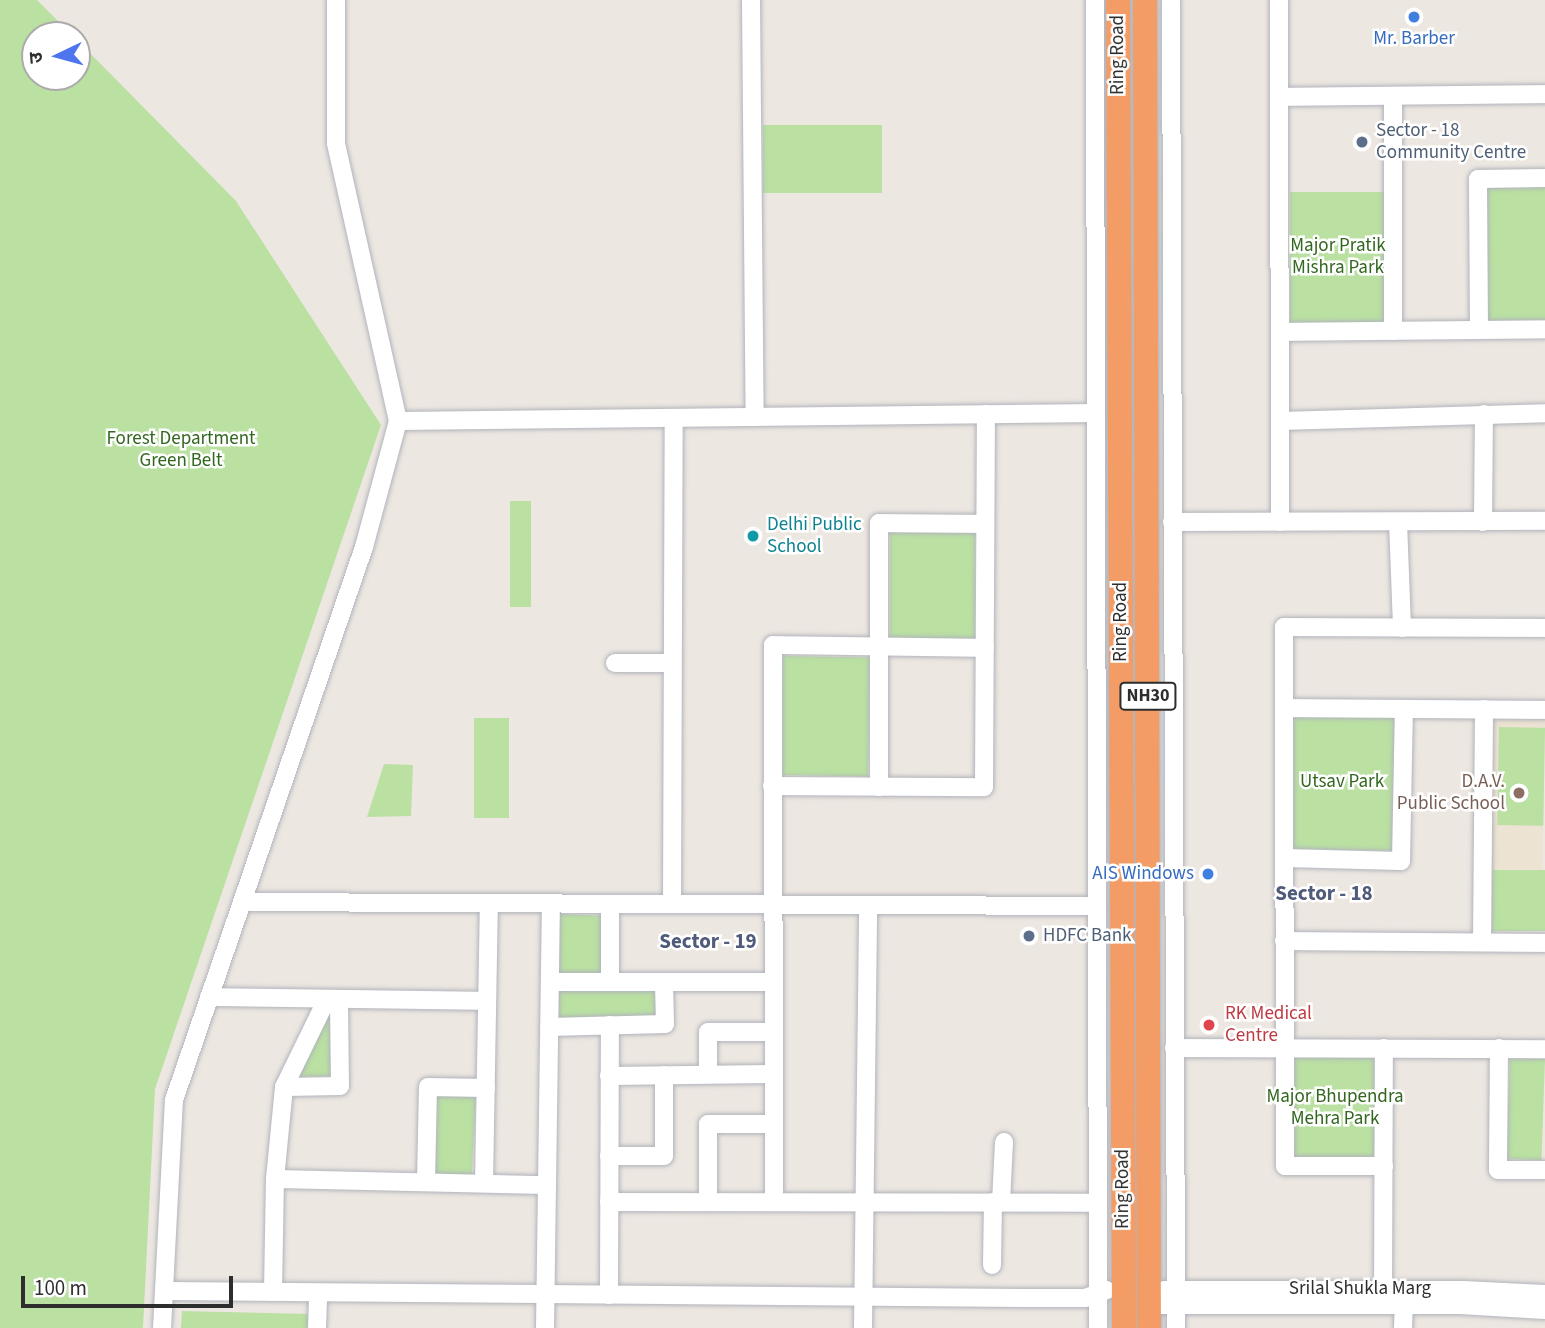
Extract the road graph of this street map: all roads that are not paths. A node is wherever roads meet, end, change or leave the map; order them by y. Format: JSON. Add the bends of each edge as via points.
{"nodes":[{"id":1,"x":336,"y":0,"type":"edge"},
{"id":2,"x":751,"y":0,"type":"edge"},
{"id":3,"x":1095,"y":0,"type":"edge"},
{"id":4,"x":1118,"y":0,"type":"edge"},
{"id":5,"x":1145,"y":0,"type":"edge"},
{"id":6,"x":1171,"y":0,"type":"edge"},
{"id":7,"x":1279,"y":0,"type":"edge"},
{"id":8,"x":1545,"y":94,"type":"edge"},
{"id":9,"x":1393,"y":96,"type":"junction"},
{"id":10,"x":1279,"y":97,"type":"junction"},
{"id":11,"x":1545,"y":178,"type":"edge"},
{"id":12,"x":1545,"y":329,"type":"edge"},
{"id":13,"x":1479,"y":330,"type":"junction"},
{"id":14,"x":1393,"y":331,"type":"junction"},
{"id":15,"x":1280,"y":332,"type":"junction"},
{"id":16,"x":1545,"y":412,"type":"edge"},
{"id":17,"x":1096,"y":413,"type":"junction"},
{"id":18,"x":986,"y":414,"type":"junction"},
{"id":19,"x":1484,"y":414,"type":"junction"},
{"id":20,"x":755,"y":417,"type":"junction"},
{"id":21,"x":674,"y":418,"type":"junction"},
{"id":22,"x":398,"y":421,"type":"junction"},
{"id":23,"x":1280,"y":421,"type":"junction"},
{"id":24,"x":1172,"y":522,"type":"junction"},
{"id":25,"x":1280,"y":522,"type":"junction"},
{"id":26,"x":1398,"y":522,"type":"junction"},
{"id":27,"x":1483,"y":522,"type":"junction"},
{"id":28,"x":1545,"y":522,"type":"edge"},
{"id":29,"x":985,"y":524,"type":"junction"},
{"id":30,"x":1402,"y":628,"type":"junction"},
{"id":31,"x":1545,"y":628,"type":"edge"},
{"id":32,"x":879,"y":646,"type":"junction"},
{"id":33,"x":985,"y":648,"type":"junction"},
{"id":34,"x":615,"y":663,"type":"dead end"},
{"id":35,"x":672,"y":663,"type":"junction"},
{"id":36,"x":1284,"y":708,"type":"junction"},
{"id":37,"x":1404,"y":709,"type":"junction"},
{"id":38,"x":1484,"y":709,"type":"junction"},
{"id":39,"x":1545,"y":710,"type":"edge"},
{"id":40,"x":772,"y":786,"type":"junction"},
{"id":41,"x":879,"y":786,"type":"junction"},
{"id":42,"x":1284,"y":858,"type":"junction"},
{"id":43,"x":242,"y":902,"type":"junction"},
{"id":44,"x":489,"y":903,"type":"junction"},
{"id":45,"x":551,"y":904,"type":"junction"},
{"id":46,"x":610,"y":904,"type":"junction"},
{"id":47,"x":672,"y":904,"type":"junction"},
{"id":48,"x":771,"y":905,"type":"junction"},
{"id":49,"x":868,"y":905,"type":"junction"},
{"id":50,"x":1097,"y":906,"type":"junction"},
{"id":51,"x":1284,"y":941,"type":"junction"},
{"id":52,"x":1482,"y":942,"type":"junction"},
{"id":53,"x":1545,"y":943,"type":"edge"},
{"id":54,"x":550,"y":982,"type":"junction"},
{"id":55,"x":610,"y":982,"type":"junction"},
{"id":56,"x":664,"y":982,"type":"junction"},
{"id":57,"x":771,"y":982,"type":"junction"},
{"id":58,"x":209,"y":997,"type":"junction"},
{"id":59,"x":333,"y":999,"type":"junction"},
{"id":60,"x":487,"y":1001,"type":"junction"},
{"id":61,"x":610,"y":1026,"type":"junction"},
{"id":62,"x":549,"y":1027,"type":"junction"},
{"id":63,"x":772,"y":1032,"type":"junction"},
{"id":64,"x":1174,"y":1048,"type":"junction"},
{"id":65,"x":1284,"y":1048,"type":"junction"},
{"id":66,"x":1384,"y":1048,"type":"junction"},
{"id":67,"x":1499,"y":1048,"type":"junction"},
{"id":68,"x":1545,"y":1049,"type":"edge"},
{"id":69,"x":708,"y":1074,"type":"junction"},
{"id":70,"x":772,"y":1074,"type":"junction"},
{"id":71,"x":664,"y":1075,"type":"junction"},
{"id":72,"x":610,"y":1076,"type":"junction"},
{"id":73,"x":284,"y":1087,"type":"junction"},
{"id":74,"x":486,"y":1088,"type":"junction"},
{"id":75,"x":773,"y":1124,"type":"junction"},
{"id":76,"x":1004,"y":1142,"type":"dead end"},
{"id":77,"x":609,"y":1156,"type":"junction"},
{"id":78,"x":1384,"y":1166,"type":"junction"},
{"id":79,"x":1545,"y":1170,"type":"edge"},
{"id":80,"x":275,"y":1179,"type":"junction"},
{"id":81,"x":425,"y":1182,"type":"junction"},
{"id":82,"x":484,"y":1183,"type":"junction"},
{"id":83,"x":547,"y":1185,"type":"junction"},
{"id":84,"x":609,"y":1202,"type":"junction"},
{"id":85,"x":708,"y":1202,"type":"junction"},
{"id":86,"x":774,"y":1202,"type":"junction"},
{"id":87,"x":864,"y":1202,"type":"junction"},
{"id":88,"x":997,"y":1202,"type":"junction"},
{"id":89,"x":1098,"y":1203,"type":"junction"},
{"id":90,"x":992,"y":1265,"type":"dead end"},
{"id":91,"x":164,"y":1291,"type":"junction"},
{"id":92,"x":273,"y":1292,"type":"junction"},
{"id":93,"x":318,"y":1293,"type":"junction"},
{"id":94,"x":1545,"y":1294,"type":"edge"},
{"id":95,"x":545,"y":1295,"type":"junction"},
{"id":96,"x":609,"y":1295,"type":"junction"},
{"id":97,"x":863,"y":1297,"type":"junction"},
{"id":98,"x":1094,"y":1297,"type":"junction"},
{"id":99,"x":1176,"y":1297,"type":"junction"},
{"id":100,"x":1383,"y":1297,"type":"junction"},
{"id":101,"x":1404,"y":1297,"type":"junction"},
{"id":102,"x":1525,"y":1301,"type":"junction"},
{"id":103,"x":1123,"y":1307,"type":"edge"},
{"id":104,"x":1149,"y":1307,"type":"edge"},
{"id":105,"x":1545,"y":1310,"type":"edge"},
{"id":106,"x":162,"y":1328,"type":"edge"},
{"id":107,"x":317,"y":1328,"type":"edge"},
{"id":108,"x":545,"y":1328,"type":"edge"},
{"id":109,"x":863,"y":1328,"type":"edge"},
{"id":110,"x":1098,"y":1328,"type":"edge"},
{"id":111,"x":1176,"y":1328,"type":"edge"},
{"id":112,"x":1403,"y":1328,"type":"edge"},
{"id":113,"x":1524,"y":1328,"type":"edge"}],
"edges":[{"from":1,"to":22,"type":"street","via":[[336,143]]},
{"from":2,"to":20,"type":"street"},
{"from":3,"to":17,"type":"street"},
{"from":4,"to":103,"type":"highway","name":"Ring Road","number":"NH30"},
{"from":5,"to":104,"type":"highway","name":"Ring Road","number":"NH30"},
{"from":6,"to":24,"type":"street"},
{"from":7,"to":10,"type":"street"},
{"from":8,"to":9,"type":"street"},
{"from":9,"to":10,"type":"street"},
{"from":9,"to":14,"type":"street"},
{"from":10,"to":15,"type":"street"},
{"from":11,"to":13,"type":"street","via":[[1478,179]]},
{"from":12,"to":13,"type":"street"},
{"from":13,"to":14,"type":"street"},
{"from":14,"to":15,"type":"street"},
{"from":15,"to":23,"type":"street"},
{"from":16,"to":19,"type":"street"},
{"from":17,"to":18,"type":"street"},
{"from":17,"to":50,"type":"street"},
{"from":18,"to":20,"type":"street"},
{"from":18,"to":29,"type":"street"},
{"from":19,"to":23,"type":"street"},
{"from":19,"to":27,"type":"street"},
{"from":20,"to":21,"type":"street"},
{"from":21,"to":22,"type":"street"},
{"from":21,"to":35,"type":"street"},
{"from":22,"to":43,"type":"street","via":[[364,547]]},
{"from":23,"to":25,"type":"street"},
{"from":24,"to":25,"type":"street"},
{"from":24,"to":64,"type":"street"},
{"from":25,"to":26,"type":"street"},
{"from":26,"to":27,"type":"street"},
{"from":26,"to":30,"type":"street"},
{"from":27,"to":28,"type":"street"},
{"from":29,"to":32,"type":"street","via":[[879,523]]},
{"from":29,"to":33,"type":"street"},
{"from":30,"to":31,"type":"street"},
{"from":30,"to":36,"type":"street","via":[[1284,628]]},
{"from":32,"to":33,"type":"street"},
{"from":32,"to":40,"type":"street","via":[[773,645]]},
{"from":32,"to":41,"type":"street"},
{"from":33,"to":41,"type":"street","via":[[984,787]]},
{"from":34,"to":35,"type":"street"},
{"from":35,"to":47,"type":"street"},
{"from":36,"to":37,"type":"street"},
{"from":36,"to":42,"type":"street"},
{"from":37,"to":38,"type":"street"},
{"from":37,"to":42,"type":"street","via":[[1401,861]]},
{"from":38,"to":39,"type":"street"},
{"from":38,"to":52,"type":"street"},
{"from":40,"to":41,"type":"street"},
{"from":40,"to":48,"type":"street"},
{"from":42,"to":51,"type":"street"},
{"from":43,"to":44,"type":"street"},
{"from":43,"to":58,"type":"street"},
{"from":44,"to":45,"type":"street"},
{"from":44,"to":60,"type":"street"},
{"from":45,"to":46,"type":"street"},
{"from":45,"to":54,"type":"street"},
{"from":46,"to":47,"type":"street"},
{"from":46,"to":55,"type":"street"},
{"from":47,"to":48,"type":"street"},
{"from":48,"to":49,"type":"street"},
{"from":48,"to":57,"type":"street"},
{"from":49,"to":50,"type":"street"},
{"from":49,"to":87,"type":"street"},
{"from":50,"to":89,"type":"street"},
{"from":51,"to":52,"type":"street"},
{"from":51,"to":65,"type":"street"},
{"from":52,"to":53,"type":"street"},
{"from":54,"to":55,"type":"street"},
{"from":54,"to":62,"type":"street"},
{"from":55,"to":56,"type":"street"},
{"from":56,"to":57,"type":"street"},
{"from":56,"to":61,"type":"street","via":[[665,1024]]},
{"from":57,"to":63,"type":"street"},
{"from":58,"to":59,"type":"street"},
{"from":58,"to":91,"type":"street","via":[[174,1100]]},
{"from":59,"to":60,"type":"street"},
{"from":59,"to":73,"type":"street"},
{"from":59,"to":73,"type":"street","via":[[340,1086]]},
{"from":60,"to":74,"type":"street"},
{"from":61,"to":62,"type":"street"},
{"from":61,"to":72,"type":"street"},
{"from":62,"to":83,"type":"street"},
{"from":63,"to":69,"type":"street","via":[[708,1032]]},
{"from":63,"to":70,"type":"street"},
{"from":64,"to":65,"type":"street"},
{"from":64,"to":99,"type":"street"},
{"from":65,"to":66,"type":"street"},
{"from":65,"to":78,"type":"street","via":[[1285,1166]]},
{"from":66,"to":67,"type":"street"},
{"from":66,"to":78,"type":"street"},
{"from":67,"to":68,"type":"street"},
{"from":67,"to":79,"type":"street","via":[[1498,1170]]},
{"from":69,"to":70,"type":"street"},
{"from":69,"to":71,"type":"street"},
{"from":70,"to":75,"type":"street"},
{"from":71,"to":72,"type":"street"},
{"from":71,"to":77,"type":"street","via":[[664,1156]]},
{"from":72,"to":77,"type":"street"},
{"from":73,"to":80,"type":"street"},
{"from":74,"to":81,"type":"street","via":[[428,1087]]},
{"from":74,"to":82,"type":"street"},
{"from":75,"to":85,"type":"street","via":[[708,1124]]},
{"from":75,"to":86,"type":"street"},
{"from":76,"to":88,"type":"street"},
{"from":77,"to":84,"type":"street"},
{"from":78,"to":100,"type":"street"},
{"from":80,"to":81,"type":"street"},
{"from":80,"to":92,"type":"street"},
{"from":81,"to":82,"type":"street"},
{"from":82,"to":83,"type":"street"},
{"from":83,"to":95,"type":"street"},
{"from":84,"to":85,"type":"street"},
{"from":84,"to":96,"type":"street"},
{"from":85,"to":86,"type":"street"},
{"from":86,"to":87,"type":"street"},
{"from":87,"to":88,"type":"street"},
{"from":87,"to":97,"type":"street"},
{"from":88,"to":89,"type":"street"},
{"from":88,"to":90,"type":"street"},
{"from":89,"to":98,"type":"street"},
{"from":91,"to":92,"type":"street"},
{"from":91,"to":106,"type":"street"},
{"from":92,"to":93,"type":"street"},
{"from":93,"to":95,"type":"street"},
{"from":93,"to":107,"type":"street"},
{"from":94,"to":102,"type":"street","name":"Srilal Shukla Marg"},
{"from":95,"to":96,"type":"street"},
{"from":95,"to":108,"type":"street"},
{"from":96,"to":97,"type":"street"},
{"from":97,"to":98,"type":"street"},
{"from":97,"to":109,"type":"street"},
{"from":98,"to":103,"type":"street"},
{"from":98,"to":110,"type":"street"},
{"from":99,"to":100,"type":"street","name":"Srilal Shukla Marg"},
{"from":99,"to":104,"type":"street","name":"Srilal Shukla Marg"},
{"from":99,"to":111,"type":"street"},
{"from":100,"to":101,"type":"street","name":"Srilal Shukla Marg"},
{"from":101,"to":102,"type":"street","name":"Srilal Shukla Marg"},
{"from":101,"to":112,"type":"street"},
{"from":102,"to":105,"type":"street","name":"Srilal Shukla Marg"},
{"from":102,"to":113,"type":"street"}]}
